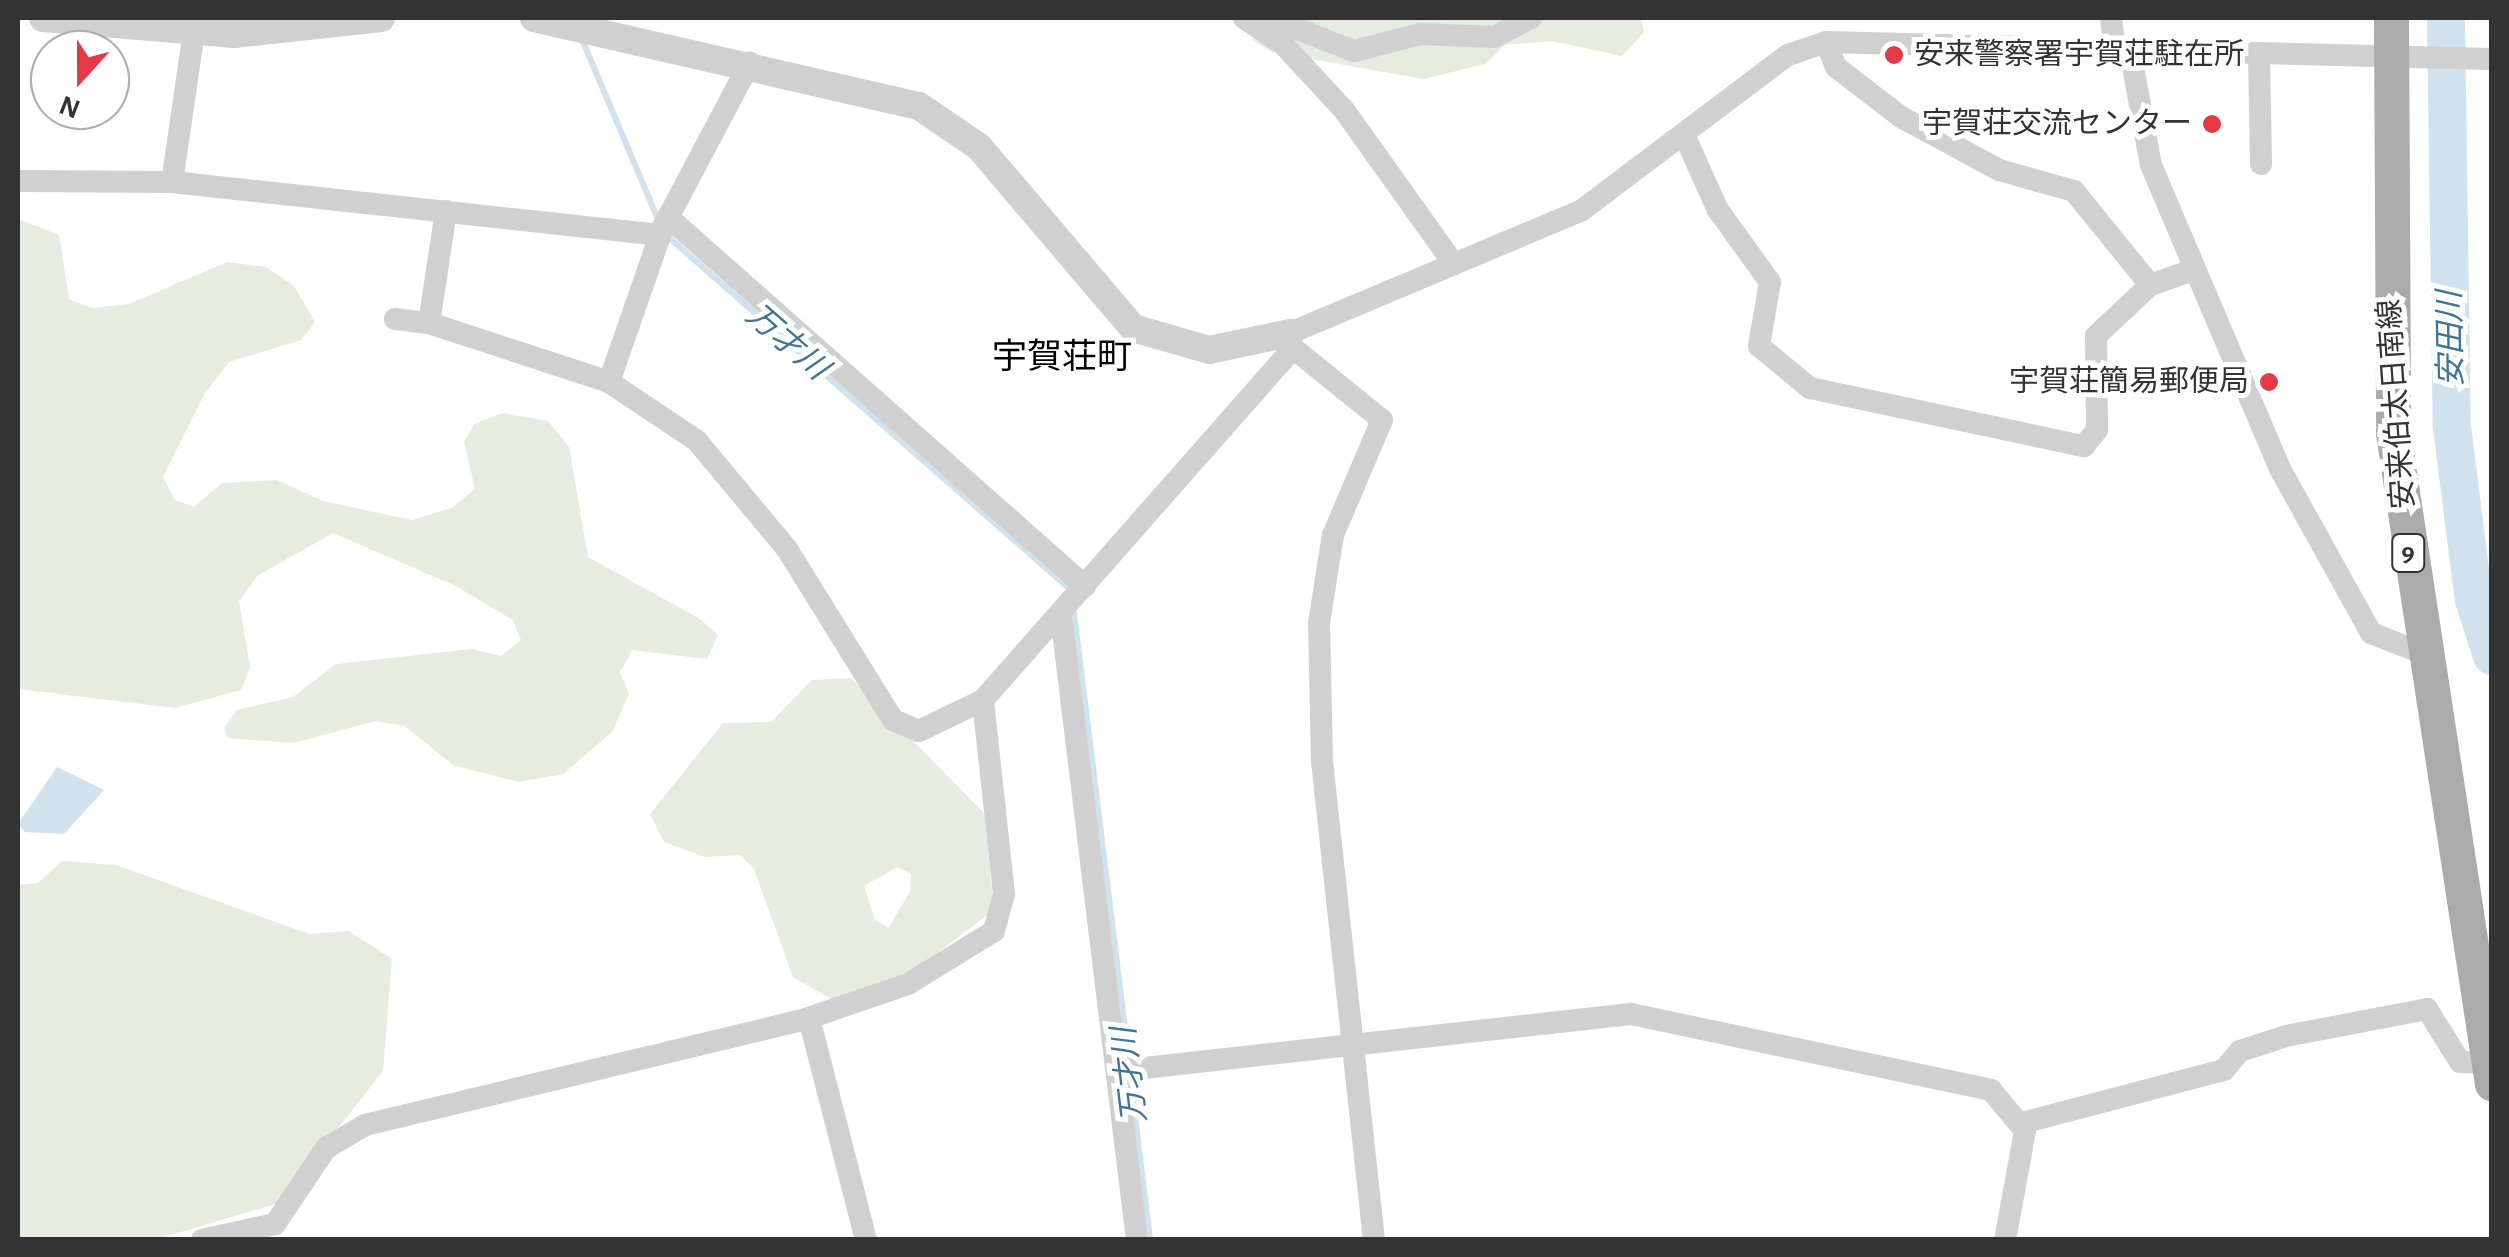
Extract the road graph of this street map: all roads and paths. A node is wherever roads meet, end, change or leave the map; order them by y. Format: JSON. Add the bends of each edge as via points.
{"nodes":[{"id":1,"x":42,"y":18,"type":"edge"},
{"id":2,"x":381,"y":18,"type":"edge"},
{"id":3,"x":534,"y":18,"type":"edge"},
{"id":4,"x":1244,"y":18,"type":"edge"},
{"id":5,"x":1269,"y":18,"type":"edge"},
{"id":6,"x":1532,"y":18,"type":"edge"},
{"id":7,"x":2111,"y":18,"type":"edge"},
{"id":8,"x":2391,"y":18,"type":"edge"},
{"id":9,"x":194,"y":32,"type":"junction"},
{"id":10,"x":1834,"y":33,"type":"edge"},
{"id":11,"x":2122,"y":49,"type":"junction"},
{"id":12,"x":2259,"y":56,"type":"junction"},
{"id":13,"x":2397,"y":59,"type":"junction"},
{"id":14,"x":2492,"y":59,"type":"edge"},
{"id":15,"x":750,"y":63,"type":"junction"},
{"id":16,"x":1685,"y":137,"type":"junction"},
{"id":17,"x":2261,"y":164,"type":"dead end"},
{"id":18,"x":18,"y":182,"type":"edge"},
{"id":19,"x":172,"y":182,"type":"junction"},
{"id":20,"x":446,"y":212,"type":"junction"},
{"id":21,"x":662,"y":230,"type":"junction"},
{"id":22,"x":1454,"y":264,"type":"junction"},
{"id":23,"x":2194,"y":270,"type":"junction"},
{"id":24,"x":2150,"y":285,"type":"junction"},
{"id":25,"x":395,"y":319,"type":"dead end"},
{"id":26,"x":429,"y":323,"type":"junction"},
{"id":27,"x":1292,"y":340,"type":"junction"},
{"id":28,"x":610,"y":382,"type":"junction"},
{"id":29,"x":1085,"y":586,"type":"junction"},
{"id":30,"x":1061,"y":615,"type":"junction"},
{"id":31,"x":2426,"y":655,"type":"junction"},
{"id":32,"x":983,"y":700,"type":"junction"},
{"id":33,"x":809,"y":1018,"type":"junction"},
{"id":34,"x":1352,"y":1042,"type":"junction"},
{"id":35,"x":1126,"y":1070,"type":"junction"},
{"id":36,"x":2490,"y":1073,"type":"edge"},
{"id":37,"x":2022,"y":1123,"type":"junction"},
{"id":38,"x":277,"y":1232,"type":"edge"},
{"id":39,"x":202,"y":1240,"type":"edge"},
{"id":40,"x":866,"y":1240,"type":"edge"},
{"id":41,"x":1137,"y":1240,"type":"edge"},
{"id":42,"x":1374,"y":1240,"type":"edge"},
{"id":43,"x":2005,"y":1240,"type":"edge"}],
"edges":[{"from":1,"to":9,"type":"street"},
{"from":2,"to":9,"type":"street"},
{"from":3,"to":15,"type":"street"},
{"from":4,"to":22,"type":"street","via":[[1283,44],[1344,110]]},
{"from":5,"to":6,"type":"street","via":[[1354,51],[1420,34],[1494,38]]},
{"from":7,"to":11,"type":"street"},
{"from":8,"to":13,"type":"main road","name":"安来伯太日南線","number":"9"},
{"from":9,"to":19,"type":"street"},
{"from":10,"to":11,"type":"street"},
{"from":10,"to":16,"type":"street","via":[[1788,55]]},
{"from":10,"to":24,"type":"street","via":[[1836,67],[1901,117],[1999,170],[2074,191]]},
{"from":11,"to":12,"type":"street"},
{"from":11,"to":23,"type":"street","via":[[2151,165]]},
{"from":12,"to":13,"type":"street"},
{"from":12,"to":17,"type":"street"},
{"from":13,"to":14,"type":"street"},
{"from":13,"to":31,"type":"main road","name":"安来伯太日南線","number":"9","via":[[2393,433]]},
{"from":15,"to":21,"type":"street"},
{"from":15,"to":27,"type":"street","via":[[941,116],[1017,190],[1109,310],[1149,336],[1209,350]]},
{"from":16,"to":22,"type":"street","via":[[1582,210]]},
{"from":16,"to":24,"type":"street","via":[[1718,210],[1770,282],[1759,346],[1810,388],[2084,446],[2097,430],[2096,336]]},
{"from":18,"to":19,"type":"street"},
{"from":19,"to":20,"type":"street"},
{"from":20,"to":21,"type":"street"},
{"from":20,"to":26,"type":"street"},
{"from":21,"to":28,"type":"street"},
{"from":21,"to":29,"type":"street"},
{"from":22,"to":27,"type":"street"},
{"from":23,"to":24,"type":"street"},
{"from":23,"to":31,"type":"street","via":[[2279,468],[2371,634]]},
{"from":25,"to":26,"type":"street"},
{"from":26,"to":28,"type":"street"},
{"from":27,"to":29,"type":"street"},
{"from":27,"to":34,"type":"street","via":[[1382,420],[1333,534],[1319,623],[1322,764]]},
{"from":28,"to":32,"type":"street","via":[[697,440],[788,550],[893,720],[919,731]]},
{"from":29,"to":30,"type":"street"},
{"from":30,"to":32,"type":"street"},
{"from":30,"to":35,"type":"street"},
{"from":31,"to":36,"type":"main road","name":"安来伯太日南線","number":"9"},
{"from":32,"to":33,"type":"street","via":[[1001,923],[908,984]]},
{"from":33,"to":38,"type":"street","via":[[365,1125],[326,1148]]},
{"from":33,"to":40,"type":"street"},
{"from":34,"to":35,"type":"street"},
{"from":34,"to":37,"type":"street","via":[[1615,1011],[1975,1082]]},
{"from":34,"to":42,"type":"street"},
{"from":35,"to":41,"type":"street"},
{"from":36,"to":37,"type":"street","via":[[2460,1062],[2427,1009],[2286,1036],[2240,1051],[2224,1070]]},
{"from":37,"to":43,"type":"street"},
{"from":38,"to":39,"type":"street"}]}
